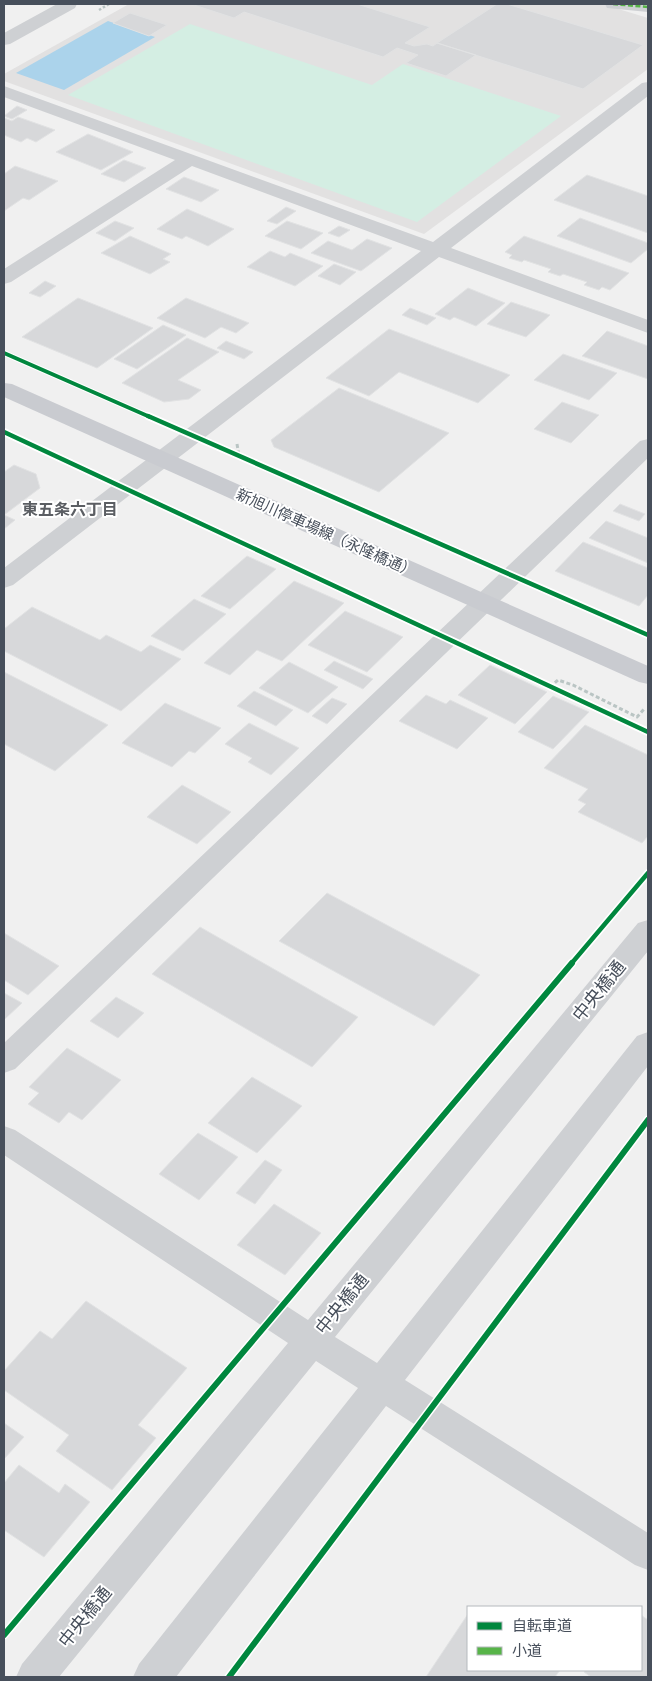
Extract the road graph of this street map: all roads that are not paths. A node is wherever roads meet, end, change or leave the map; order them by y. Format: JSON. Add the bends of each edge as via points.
{"nodes":[{"id":1,"x":69,"y":4,"type":"edge"},
{"id":2,"x":613,"y":4,"type":"edge"},
{"id":3,"x":648,"y":7,"type":"edge"},
{"id":4,"x":4,"y":40,"type":"edge"},
{"id":5,"x":648,"y":87,"type":"edge"},
{"id":6,"x":4,"y":91,"type":"edge"},
{"id":7,"x":190,"y":159,"type":"junction"},
{"id":8,"x":436,"y":249,"type":"junction"},
{"id":9,"x":4,"y":278,"type":"edge"},
{"id":10,"x":648,"y":327,"type":"edge"},
{"id":11,"x":4,"y":389,"type":"edge"},
{"id":12,"x":648,"y":446,"type":"edge"},
{"id":13,"x":160,"y":459,"type":"junction"},
{"id":14,"x":4,"y":580,"type":"edge"},
{"id":15,"x":483,"y":603,"type":"junction"},
{"id":16,"x":648,"y":676,"type":"edge"},
{"id":17,"x":648,"y":931,"type":"edge"},
{"id":18,"x":648,"y":1044,"type":"edge"},
{"id":19,"x":4,"y":1061,"type":"edge"},
{"id":20,"x":4,"y":1139,"type":"edge"},
{"id":21,"x":312,"y":1340,"type":"junction"},
{"id":22,"x":382,"y":1384,"type":"junction"},
{"id":23,"x":648,"y":1553,"type":"edge"},
{"id":24,"x":35,"y":1677,"type":"edge"},
{"id":25,"x":152,"y":1677,"type":"edge"}],
"edges":[{"from":1,"to":4,"type":"street"},
{"from":2,"to":3,"type":"street"},
{"from":5,"to":8,"type":"street"},
{"from":6,"to":7,"type":"street"},
{"from":7,"to":8,"type":"street"},
{"from":7,"to":9,"type":"street"},
{"from":8,"to":10,"type":"street"},
{"from":8,"to":13,"type":"street"},
{"from":11,"to":13,"type":"main road","name":"新旭川停車場線（永隆橋通）"},
{"from":12,"to":15,"type":"street"},
{"from":13,"to":14,"type":"street"},
{"from":13,"to":15,"type":"main road","name":"新旭川停車場線（永隆橋通）"},
{"from":15,"to":16,"type":"main road","name":"新旭川停車場線（永隆橋通）"},
{"from":15,"to":19,"type":"street"},
{"from":17,"to":21,"type":"street","name":"中央橋通"},
{"from":18,"to":22,"type":"street"},
{"from":20,"to":21,"type":"street"},
{"from":21,"to":22,"type":"street"},
{"from":21,"to":24,"type":"street","name":"中央橋通"},
{"from":22,"to":23,"type":"street"},
{"from":22,"to":25,"type":"street"}]}
